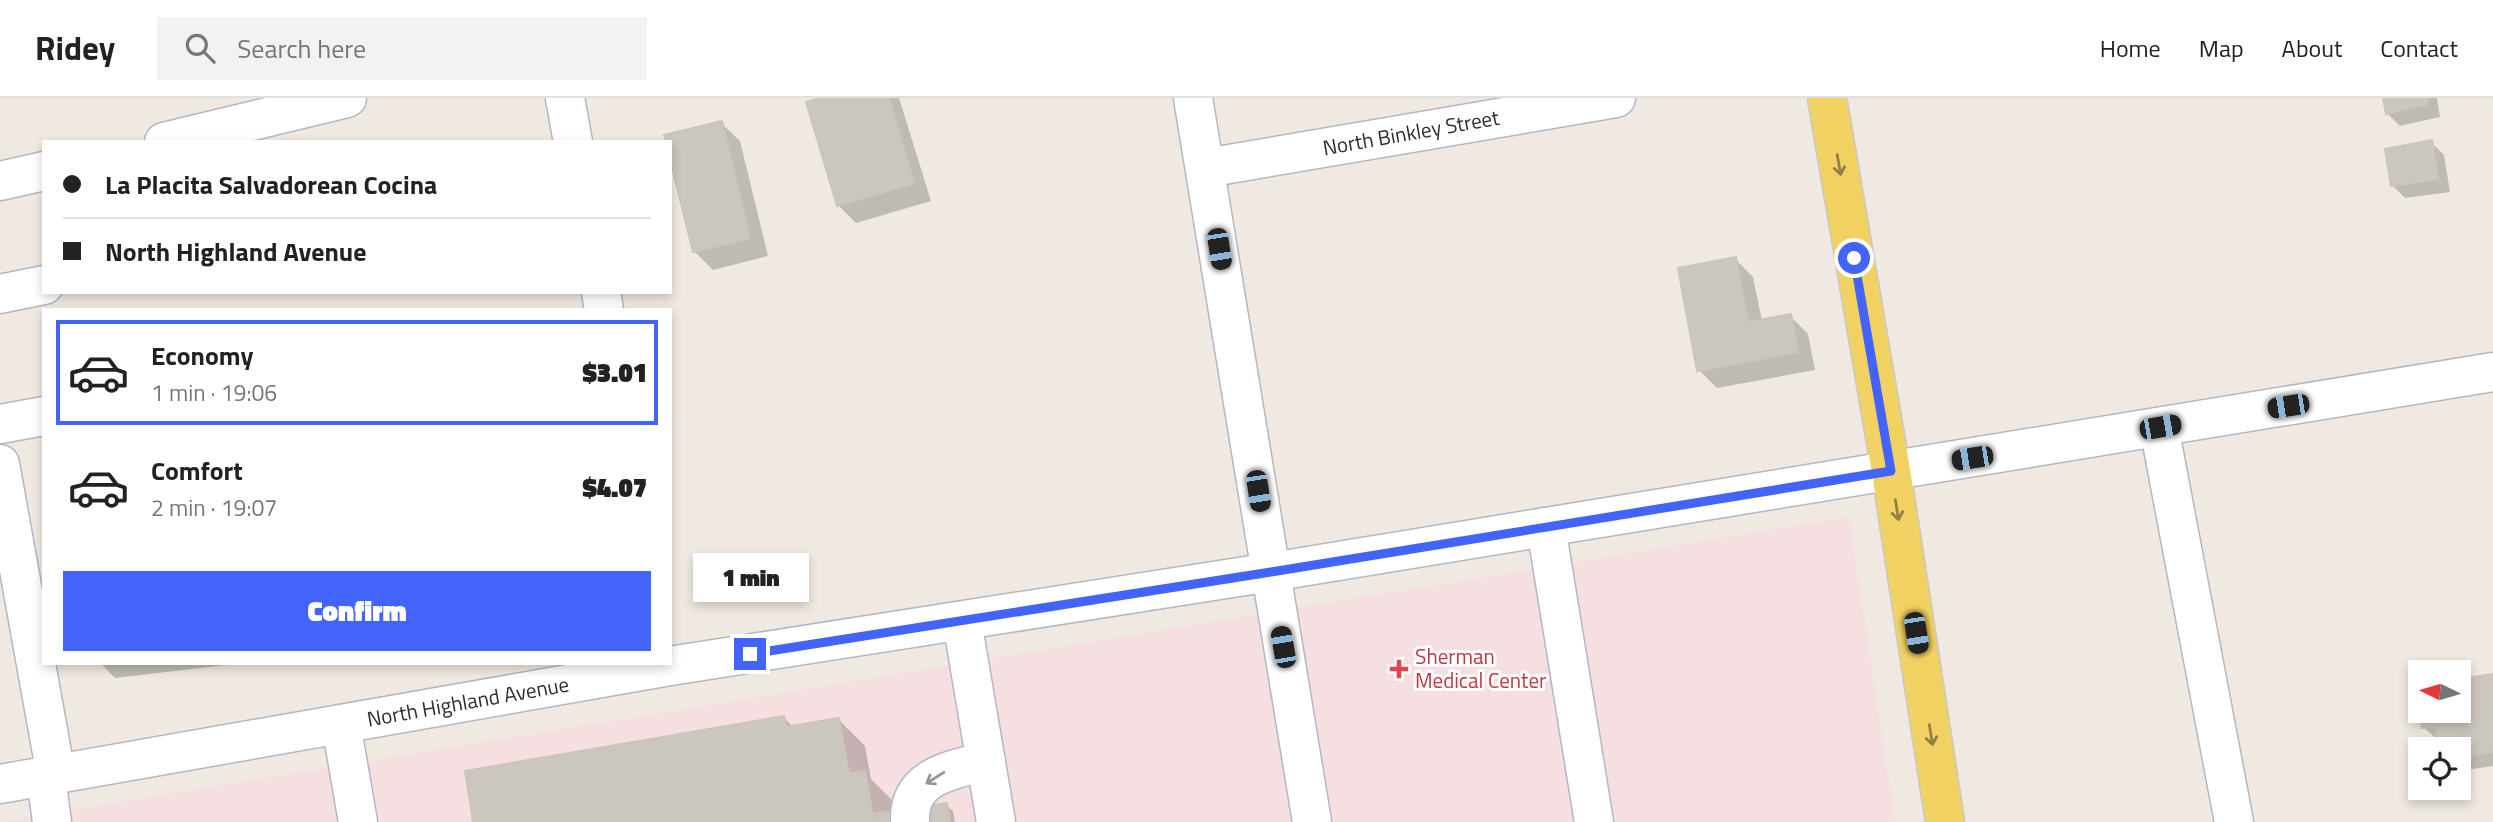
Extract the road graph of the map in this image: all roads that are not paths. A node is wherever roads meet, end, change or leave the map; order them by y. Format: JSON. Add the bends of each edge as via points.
{"nodes":[{"id":1,"x":346,"y":98,"type":"edge"},
{"id":2,"x":565,"y":98,"type":"edge"},
{"id":3,"x":1193,"y":98,"type":"edge"},
{"id":4,"x":1616,"y":98,"type":"edge"},
{"id":5,"x":1827,"y":98,"type":"edge"},
{"id":6,"x":1491,"y":108,"type":"edge"},
{"id":7,"x":172,"y":140,"type":"edge"},
{"id":8,"x":573,"y":140,"type":"edge"},
{"id":9,"x":1206,"y":168,"type":"junction"},
{"id":10,"x":42,"y":171,"type":"edge"},
{"id":11,"x":0,"y":181,"type":"edge"},
{"id":12,"x":42,"y":285,"type":"edge"},
{"id":13,"x":0,"y":294,"type":"edge"},
{"id":14,"x":2493,"y":372,"type":"edge"},
{"id":15,"x":42,"y":416,"type":"edge"},
{"id":16,"x":0,"y":424,"type":"edge"},
{"id":17,"x":2160,"y":427,"type":"junction"},
{"id":18,"x":0,"y":464,"type":"edge"},
{"id":19,"x":1891,"y":471,"type":"junction"},
{"id":20,"x":1546,"y":527,"type":"junction"},
{"id":21,"x":1271,"y":572,"type":"junction"},
{"id":22,"x":962,"y":621,"type":"junction"},
{"id":23,"x":669,"y":665,"type":"edge"},
{"id":24,"x":672,"y":665,"type":"edge"},
{"id":25,"x":341,"y":724,"type":"junction"},
{"id":26,"x":986,"y":761,"type":"junction"},
{"id":27,"x":51,"y":776,"type":"junction"},
{"id":28,"x":0,"y":784,"type":"edge"},
{"id":29,"x":363,"y":817,"type":"edge"},
{"id":30,"x":52,"y":822,"type":"edge"},
{"id":31,"x":910,"y":822,"type":"edge"},
{"id":32,"x":996,"y":822,"type":"edge"},
{"id":33,"x":1312,"y":822,"type":"edge"},
{"id":34,"x":1594,"y":822,"type":"edge"},
{"id":35,"x":1945,"y":822,"type":"edge"},
{"id":36,"x":2234,"y":822,"type":"edge"}],
"edges":[{"from":1,"to":7,"type":"street"},
{"from":2,"to":8,"type":"street"},
{"from":3,"to":9,"type":"street"},
{"from":4,"to":6,"type":"street","name":"North Binkley Street"},
{"from":5,"to":19,"type":"main road","one_way":true},
{"from":6,"to":9,"type":"street","name":"North Binkley Street"},
{"from":9,"to":21,"type":"street"},
{"from":10,"to":11,"type":"street"},
{"from":12,"to":13,"type":"street"},
{"from":14,"to":17,"type":"street","name":"North Highland Avenue"},
{"from":15,"to":16,"type":"street"},
{"from":17,"to":19,"type":"street","name":"North Highland Avenue"},
{"from":17,"to":36,"type":"street"},
{"from":18,"to":27,"type":"street"},
{"from":19,"to":20,"type":"street","name":"North Highland Avenue"},
{"from":19,"to":35,"type":"main road","one_way":true},
{"from":20,"to":21,"type":"street","name":"North Highland Avenue"},
{"from":20,"to":34,"type":"street"},
{"from":21,"to":22,"type":"street","name":"North Highland Avenue"},
{"from":21,"to":33,"type":"street"},
{"from":22,"to":24,"type":"street","name":"North Highland Avenue"},
{"from":22,"to":26,"type":"street"},
{"from":23,"to":25,"type":"street","name":"North Highland Avenue"},
{"from":25,"to":27,"type":"street","name":"North Highland Avenue"},
{"from":25,"to":29,"type":"street"},
{"from":26,"to":31,"type":"street","one_way":true,"via":[[939,774],[919,789]]},
{"from":26,"to":32,"type":"street"},
{"from":27,"to":28,"type":"street","name":"North Highland Avenue"},
{"from":27,"to":30,"type":"street"}]}
